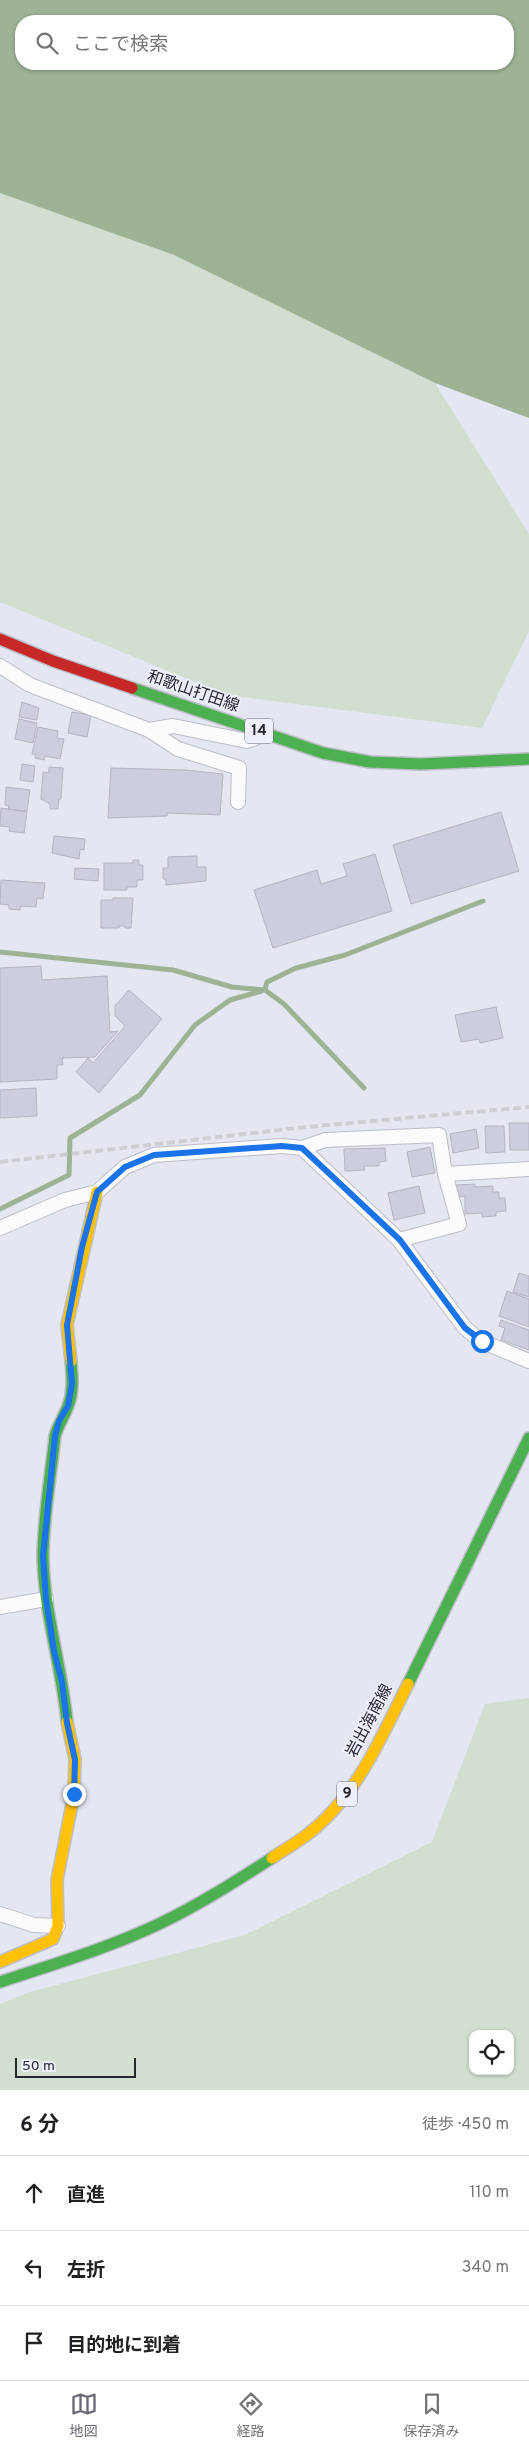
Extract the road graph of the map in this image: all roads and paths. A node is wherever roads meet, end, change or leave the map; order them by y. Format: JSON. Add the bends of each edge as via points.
{"nodes":[{"id":1,"x":0,"y":639,"type":"edge"},
{"id":2,"x":0,"y":666,"type":"edge"},
{"id":3,"x":149,"y":730,"type":"junction"},
{"id":4,"x":266,"y":734,"type":"junction"},
{"id":5,"x":529,"y":759,"type":"edge"},
{"id":6,"x":238,"y":802,"type":"dead end"},
{"id":7,"x":302,"y":1148,"type":"junction"},
{"id":8,"x":529,"y":1169,"type":"edge"},
{"id":9,"x":445,"y":1174,"type":"junction"},
{"id":10,"x":97,"y":1192,"type":"junction"},
{"id":11,"x":0,"y":1228,"type":"edge"},
{"id":12,"x":400,"y":1240,"type":"junction"},
{"id":13,"x":529,"y":1361,"type":"edge"},
{"id":14,"x":529,"y":1438,"type":"edge"},
{"id":15,"x":46,"y":1599,"type":"junction"},
{"id":16,"x":0,"y":1607,"type":"edge"},
{"id":17,"x":0,"y":1914,"type":"edge"},
{"id":18,"x":58,"y":1926,"type":"junction"},
{"id":19,"x":0,"y":1962,"type":"edge"},
{"id":20,"x":0,"y":1982,"type":"edge"}],
"edges":[{"from":1,"to":4,"type":"main road","name":"和歌山打田線","number":"14","via":[[52,661]]},
{"from":2,"to":3,"type":"street","via":[[30,685]]},
{"from":3,"to":4,"type":"street","via":[[172,726],[246,741]]},
{"from":3,"to":6,"type":"street","via":[[178,748],[238,768]]},
{"from":4,"to":5,"type":"main road","name":"和歌山打田線","number":"14","via":[[323,753],[370,762],[422,764]]},
{"from":7,"to":9,"type":"street","via":[[326,1140],[439,1135]]},
{"from":7,"to":10,"type":"street","via":[[282,1146],[154,1155],[125,1167]]},
{"from":7,"to":12,"type":"street"},
{"from":8,"to":9,"type":"street"},
{"from":9,"to":12,"type":"street","via":[[459,1224]]},
{"from":10,"to":11,"type":"street","via":[[65,1200]]},
{"from":10,"to":15,"type":"main road","via":[[82,1247],[67,1325],[72,1384],[68,1406],[55,1436],[43,1556]]},
{"from":12,"to":13,"type":"street","via":[[465,1328],[482,1341]]},
{"from":14,"to":20,"type":"main road","name":"岩出海南線","number":"9","via":[[394,1714],[363,1771],[340,1804],[308,1834],[161,1923],[94,1951]]},
{"from":15,"to":16,"type":"street"},
{"from":15,"to":18,"type":"main road","via":[[75,1760],[74,1794],[57,1880]]},
{"from":17,"to":18,"type":"street","via":[[34,1925]]},
{"from":18,"to":19,"type":"main road","via":[[52,1939]]}]}
